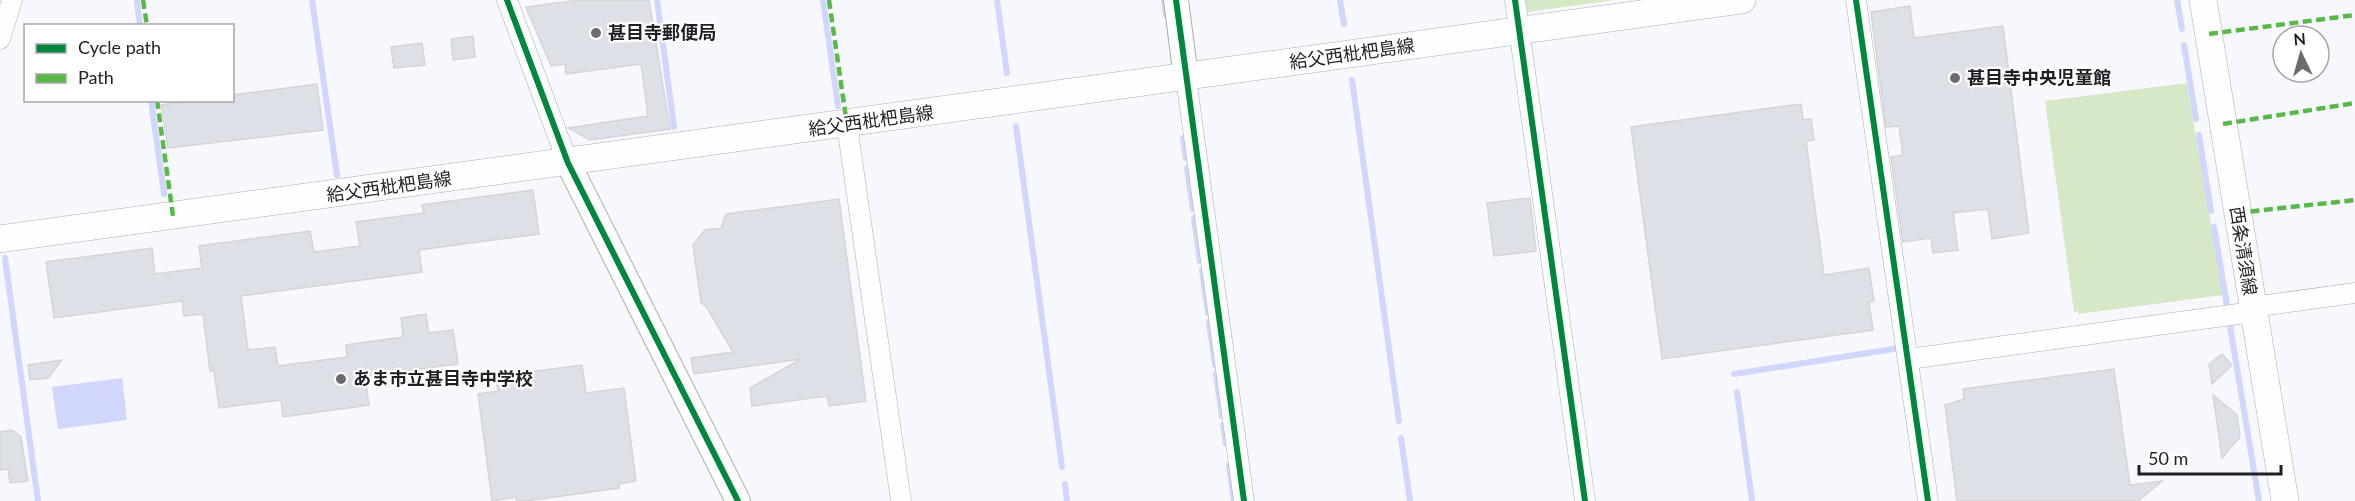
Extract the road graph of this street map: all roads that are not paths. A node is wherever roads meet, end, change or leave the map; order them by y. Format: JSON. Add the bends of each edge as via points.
{"nodes":[{"id":1,"x":12,"y":0,"type":"edge"},
{"id":2,"x":507,"y":0,"type":"edge"},
{"id":3,"x":1176,"y":0,"type":"edge"},
{"id":4,"x":1515,"y":0,"type":"edge"},
{"id":5,"x":1742,"y":0,"type":"edge"},
{"id":6,"x":1856,"y":0,"type":"edge"},
{"id":7,"x":2203,"y":0,"type":"edge"},
{"id":8,"x":2,"y":29,"type":"edge"},
{"id":9,"x":1519,"y":31,"type":"junction"},
{"id":10,"x":1186,"y":78,"type":"junction"},
{"id":11,"x":847,"y":124,"type":"junction"},
{"id":12,"x":568,"y":163,"type":"junction"},
{"id":13,"x":0,"y":239,"type":"edge"},
{"id":14,"x":2355,"y":293,"type":"edge"},
{"id":15,"x":2253,"y":310,"type":"junction"},
{"id":16,"x":1909,"y":359,"type":"junction"},
{"id":17,"x":738,"y":501,"type":"edge"},
{"id":18,"x":901,"y":501,"type":"edge"},
{"id":19,"x":1244,"y":501,"type":"edge"},
{"id":20,"x":1585,"y":501,"type":"edge"},
{"id":21,"x":1928,"y":501,"type":"edge"},
{"id":22,"x":2285,"y":501,"type":"edge"}],
"edges":[{"from":1,"to":8,"type":"street"},
{"from":2,"to":12,"type":"street"},
{"from":3,"to":10,"type":"street"},
{"from":4,"to":9,"type":"street"},
{"from":5,"to":9,"type":"main road","name":"給父西枇杷島線"},
{"from":6,"to":16,"type":"street"},
{"from":7,"to":15,"type":"main road","name":"西条清須線"},
{"from":9,"to":10,"type":"main road","name":"給父西枇杷島線"},
{"from":9,"to":20,"type":"street"},
{"from":10,"to":11,"type":"main road","name":"給父西枇杷島線"},
{"from":10,"to":19,"type":"street"},
{"from":11,"to":12,"type":"main road","name":"給父西枇杷島線"},
{"from":11,"to":18,"type":"street"},
{"from":12,"to":13,"type":"main road","name":"給父西枇杷島線"},
{"from":12,"to":17,"type":"street"},
{"from":14,"to":15,"type":"street"},
{"from":15,"to":16,"type":"street"},
{"from":15,"to":22,"type":"main road","name":"西条清須線"},
{"from":16,"to":21,"type":"street"}]}
